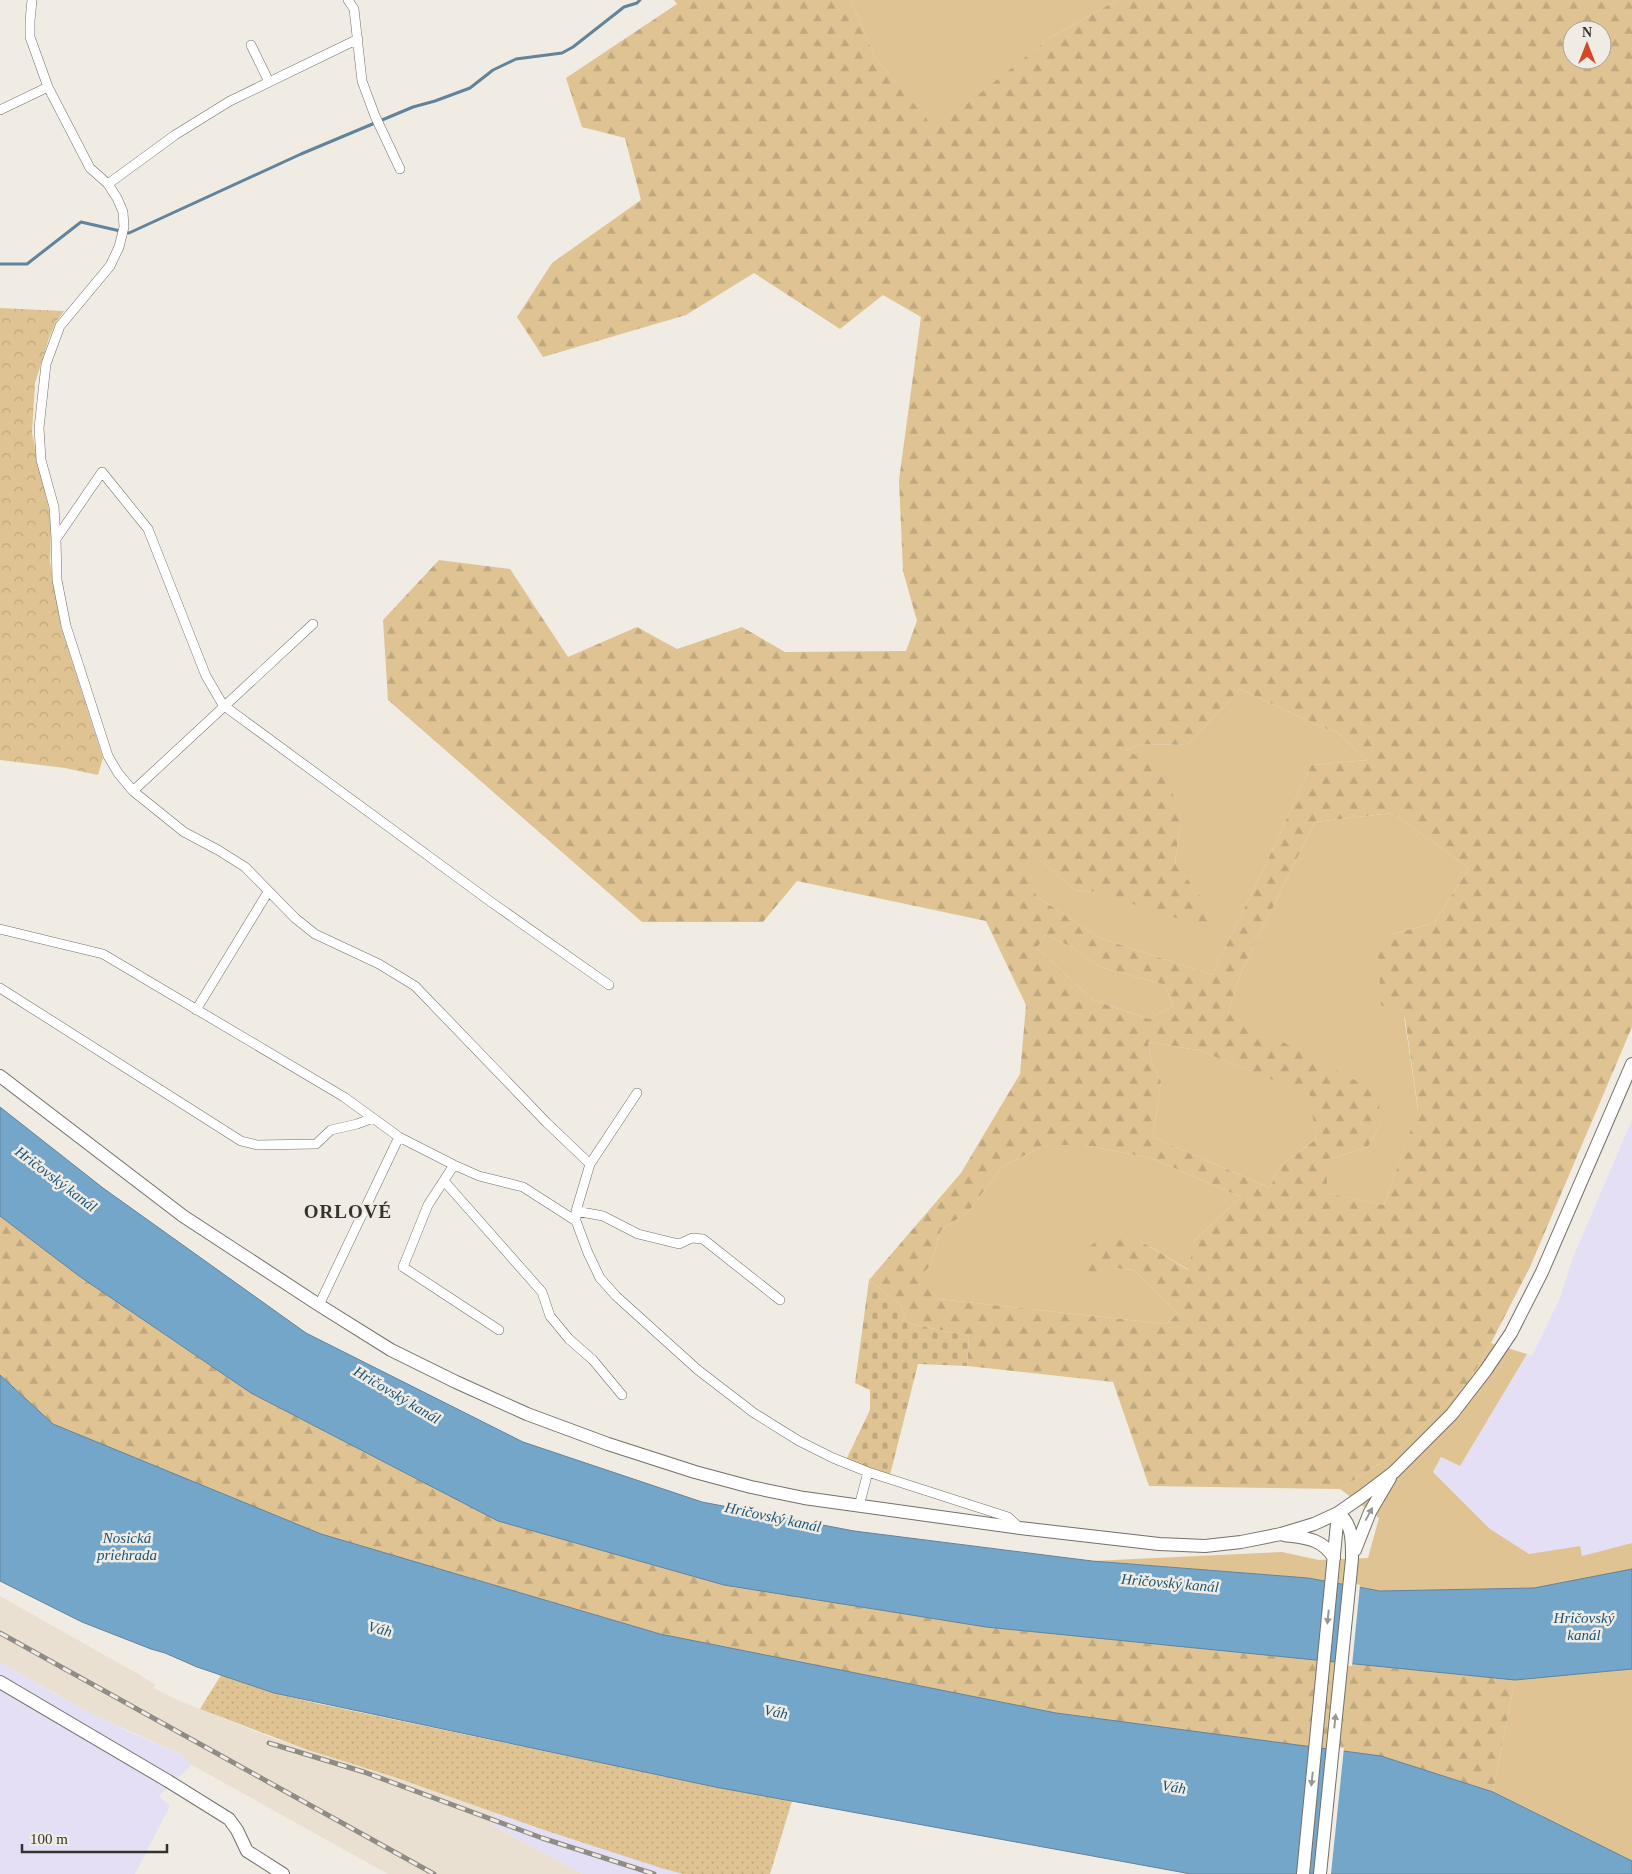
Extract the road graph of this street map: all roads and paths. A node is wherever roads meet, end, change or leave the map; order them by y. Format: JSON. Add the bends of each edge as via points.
{"nodes":[{"id":1,"x":32,"y":0,"type":"edge"},
{"id":2,"x":348,"y":0,"type":"edge"},
{"id":3,"x":358,"y":39,"type":"junction"},
{"id":4,"x":251,"y":45,"type":"dead end"},
{"id":5,"x":269,"y":82,"type":"junction"},
{"id":6,"x":48,"y":88,"type":"junction"},
{"id":7,"x":0,"y":110,"type":"edge"},
{"id":8,"x":400,"y":169,"type":"dead end"},
{"id":9,"x":108,"y":184,"type":"junction"},
{"id":10,"x":56,"y":539,"type":"junction"},
{"id":11,"x":313,"y":624,"type":"dead end"},
{"id":12,"x":223,"y":706,"type":"junction"},
{"id":13,"x":133,"y":790,"type":"junction"},
{"id":14,"x":268,"y":892,"type":"junction"},
{"id":15,"x":0,"y":929,"type":"edge"},
{"id":16,"x":609,"y":985,"type":"dead end"},
{"id":17,"x":0,"y":988,"type":"edge"},
{"id":18,"x":196,"y":1010,"type":"junction"},
{"id":19,"x":1632,"y":1064,"type":"edge"},
{"id":20,"x":0,"y":1076,"type":"edge"},
{"id":21,"x":637,"y":1093,"type":"dead end"},
{"id":22,"x":373,"y":1118,"type":"junction"},
{"id":23,"x":399,"y":1137,"type":"junction"},
{"id":24,"x":590,"y":1164,"type":"junction"},
{"id":25,"x":454,"y":1165,"type":"junction"},
{"id":26,"x":444,"y":1181,"type":"junction"},
{"id":27,"x":576,"y":1216,"type":"junction"},
{"id":28,"x":780,"y":1300,"type":"dead end"},
{"id":29,"x":319,"y":1305,"type":"junction"},
{"id":30,"x":499,"y":1330,"type":"dead end"},
{"id":31,"x":622,"y":1396,"type":"dead end"},
{"id":32,"x":868,"y":1472,"type":"junction"},
{"id":33,"x":1394,"y":1472,"type":"junction"},
{"id":34,"x":859,"y":1506,"type":"junction"},
{"id":35,"x":1338,"y":1513,"type":"junction"},
{"id":36,"x":1020,"y":1528,"type":"junction"},
{"id":37,"x":1278,"y":1534,"type":"junction"},
{"id":38,"x":1333,"y":1563,"type":"junction"},
{"id":39,"x":1352,"y":1565,"type":"junction"},
{"id":40,"x":0,"y":1682,"type":"edge"},
{"id":41,"x":283,"y":1874,"type":"edge"},
{"id":42,"x":1302,"y":1874,"type":"edge"},
{"id":43,"x":1320,"y":1874,"type":"edge"}],
"edges":[{"from":1,"to":6,"type":"street","via":[[30,37]]},
{"from":2,"to":3,"type":"street","via":[[354,9]]},
{"from":3,"to":5,"type":"street"},
{"from":3,"to":8,"type":"street","via":[[362,81]]},
{"from":4,"to":5,"type":"street"},
{"from":5,"to":9,"type":"street","via":[[175,135]]},
{"from":6,"to":7,"type":"street"},
{"from":6,"to":9,"type":"street","via":[[90,168]]},
{"from":9,"to":10,"type":"street","via":[[123,212],[119,248],[110,266],[60,326],[46,364],[39,428],[41,460],[54,506]]},
{"from":10,"to":12,"type":"street","via":[[102,472],[148,529],[206,676]]},
{"from":10,"to":13,"type":"street","via":[[57,580],[66,626],[108,756]]},
{"from":11,"to":12,"type":"street"},
{"from":12,"to":13,"type":"street"},
{"from":12,"to":16,"type":"street"},
{"from":13,"to":14,"type":"street","via":[[184,832],[245,867]]},
{"from":14,"to":18,"type":"street"},
{"from":14,"to":24,"type":"street","via":[[315,934],[379,964],[415,986]]},
{"from":15,"to":18,"type":"street","via":[[102,954]]},
{"from":17,"to":22,"type":"street","via":[[241,1141],[257,1146],[316,1144],[332,1130]]},
{"from":18,"to":22,"type":"street","via":[[344,1097]]},
{"from":19,"to":33,"type":"main road","via":[[1542,1272],[1511,1333],[1452,1414]]},
{"from":20,"to":29,"type":"main road","via":[[183,1216]]},
{"from":21,"to":24,"type":"street"},
{"from":22,"to":23,"type":"street"},
{"from":23,"to":25,"type":"street"},
{"from":23,"to":29,"type":"street"},
{"from":24,"to":27,"type":"street"},
{"from":25,"to":26,"type":"street"},
{"from":25,"to":27,"type":"street","via":[[480,1176],[523,1187]]},
{"from":26,"to":30,"type":"street","via":[[428,1205],[403,1267]]},
{"from":26,"to":31,"type":"street","via":[[542,1292],[550,1316],[593,1360]]},
{"from":27,"to":28,"type":"street","via":[[603,1216],[638,1234],[679,1244],[692,1238],[702,1239]]},
{"from":27,"to":32,"type":"street","via":[[600,1278],[698,1370],[754,1413],[799,1441]]},
{"from":29,"to":34,"type":"main road","via":[[390,1350],[527,1414],[616,1447],[751,1488]]},
{"from":32,"to":34,"type":"street"},
{"from":32,"to":36,"type":"street","via":[[1008,1517]]},
{"from":33,"to":35,"type":"main road"},
{"from":39,"to":33,"type":"main road","one_way":true,"via":[[1359,1534]]},
{"from":34,"to":36,"type":"main road"},
{"from":35,"to":37,"type":"main road"},
{"from":35,"to":38,"type":"main road"},
{"from":35,"to":39,"type":"main road","via":[[1349,1525]]},
{"from":36,"to":37,"type":"main road","via":[[1205,1546]]},
{"from":37,"to":38,"type":"main road","via":[[1319,1542],[1326,1547]]},
{"from":38,"to":42,"type":"main road","one_way":true},
{"from":43,"to":39,"type":"main road","one_way":true},
{"from":40,"to":41,"type":"main road","via":[[229,1819],[247,1851]]}]}
